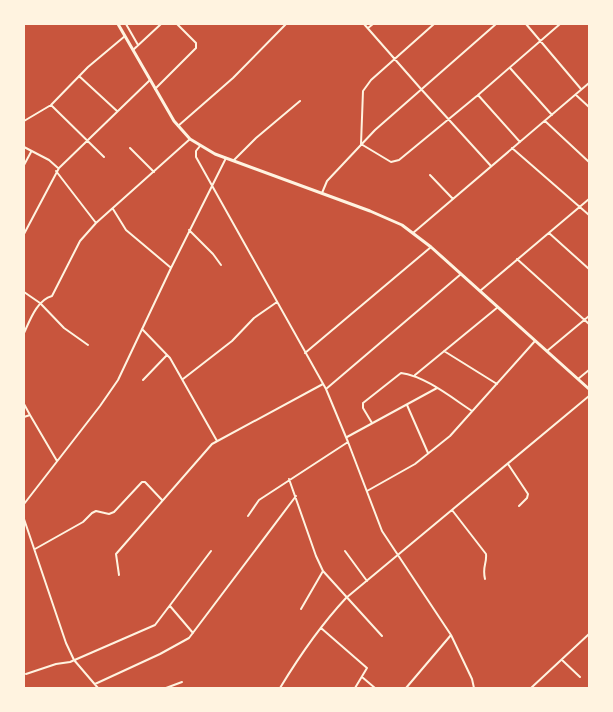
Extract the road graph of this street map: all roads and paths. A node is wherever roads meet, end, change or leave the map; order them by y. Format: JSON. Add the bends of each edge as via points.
{"nodes":[{"id":1,"x":118,"y":24,"type":"edge"},
{"id":2,"x":126,"y":24,"type":"edge"},
{"id":3,"x":161,"y":24,"type":"edge"},
{"id":4,"x":177,"y":24,"type":"edge"},
{"id":5,"x":286,"y":24,"type":"edge"},
{"id":6,"x":364,"y":24,"type":"edge"},
{"id":7,"x":373,"y":24,"type":"edge"},
{"id":8,"x":434,"y":24,"type":"edge"},
{"id":9,"x":496,"y":24,"type":"edge"},
{"id":10,"x":526,"y":24,"type":"edge"},
{"id":11,"x":560,"y":24,"type":"edge"},
{"id":12,"x":368,"y":28,"type":"junction"},
{"id":13,"x":125,"y":36,"type":"junction"},
{"id":14,"x":541,"y":40,"type":"junction"},
{"id":15,"x":138,"y":46,"type":"junction"},
{"id":16,"x":133,"y":50,"type":"junction"},
{"id":17,"x":395,"y":58,"type":"junction"},
{"id":18,"x":510,"y":68,"type":"junction"},
{"id":19,"x":79,"y":76,"type":"junction"},
{"id":20,"x":150,"y":80,"type":"junction"},
{"id":21,"x":589,"y":83,"type":"edge"},
{"id":22,"x":155,"y":89,"type":"junction"},
{"id":23,"x":421,"y":89,"type":"junction"},
{"id":24,"x":582,"y":90,"type":"junction"},
{"id":25,"x":478,"y":95,"type":"junction"},
{"id":26,"x":576,"y":95,"type":"junction"},
{"id":27,"x":300,"y":101,"type":"dead end"},
{"id":28,"x":51,"y":105,"type":"junction"},
{"id":29,"x":589,"y":107,"type":"edge"},
{"id":30,"x":117,"y":111,"type":"junction"},
{"id":31,"x":552,"y":115,"type":"junction"},
{"id":32,"x":448,"y":119,"type":"junction"},
{"id":33,"x":24,"y":121,"type":"edge"},
{"id":34,"x":545,"y":121,"type":"junction"},
{"id":35,"x":178,"y":126,"type":"junction"},
{"id":36,"x":190,"y":139,"type":"junction"},
{"id":37,"x":88,"y":140,"type":"junction"},
{"id":38,"x":520,"y":142,"type":"junction"},
{"id":39,"x":361,"y":144,"type":"junction"},
{"id":40,"x":200,"y":146,"type":"junction"},
{"id":41,"x":24,"y":147,"type":"edge"},
{"id":42,"x":130,"y":148,"type":"dead end"},
{"id":43,"x":512,"y":148,"type":"junction"},
{"id":44,"x":31,"y":151,"type":"junction"},
{"id":45,"x":104,"y":157,"type":"dead end"},
{"id":46,"x":226,"y":158,"type":"junction"},
{"id":47,"x":234,"y":161,"type":"junction"},
{"id":48,"x":589,"y":162,"type":"edge"},
{"id":49,"x":24,"y":165,"type":"edge"},
{"id":50,"x":491,"y":166,"type":"junction"},
{"id":51,"x":58,"y":168,"type":"junction"},
{"id":52,"x":56,"y":171,"type":"junction"},
{"id":53,"x":154,"y":172,"type":"junction"},
{"id":54,"x":430,"y":175,"type":"dead end"},
{"id":55,"x":212,"y":186,"type":"junction"},
{"id":56,"x":322,"y":193,"type":"junction"},
{"id":57,"x":453,"y":199,"type":"junction"},
{"id":58,"x":589,"y":199,"type":"edge"},
{"id":59,"x":580,"y":207,"type":"junction"},
{"id":60,"x":112,"y":209,"type":"junction"},
{"id":61,"x":589,"y":216,"type":"edge"},
{"id":62,"x":96,"y":223,"type":"junction"},
{"id":63,"x":189,"y":230,"type":"junction"},
{"id":64,"x":413,"y":232,"type":"junction"},
{"id":65,"x":549,"y":233,"type":"junction"},
{"id":66,"x":24,"y":234,"type":"edge"},
{"id":67,"x":431,"y":247,"type":"junction"},
{"id":68,"x":517,"y":260,"type":"junction"},
{"id":69,"x":221,"y":265,"type":"dead end"},
{"id":70,"x":171,"y":268,"type":"junction"},
{"id":71,"x":589,"y":269,"type":"edge"},
{"id":72,"x":461,"y":274,"type":"junction"},
{"id":73,"x":480,"y":291,"type":"junction"},
{"id":74,"x":24,"y":292,"type":"edge"},
{"id":75,"x":277,"y":302,"type":"junction"},
{"id":76,"x":40,"y":303,"type":"junction"},
{"id":77,"x":498,"y":307,"type":"junction"},
{"id":78,"x":589,"y":316,"type":"edge"},
{"id":79,"x":585,"y":320,"type":"junction"},
{"id":80,"x":589,"y":324,"type":"edge"},
{"id":81,"x":142,"y":329,"type":"junction"},
{"id":82,"x":24,"y":331,"type":"edge"},
{"id":83,"x":535,"y":341,"type":"junction"},
{"id":84,"x":88,"y":345,"type":"dead end"},
{"id":85,"x":444,"y":351,"type":"junction"},
{"id":86,"x":547,"y":352,"type":"junction"},
{"id":87,"x":305,"y":353,"type":"junction"},
{"id":88,"x":167,"y":355,"type":"junction"},
{"id":89,"x":589,"y":370,"type":"edge"},
{"id":90,"x":414,"y":376,"type":"junction"},
{"id":91,"x":578,"y":379,"type":"junction"},
{"id":92,"x":143,"y":380,"type":"dead end"},
{"id":93,"x":182,"y":380,"type":"junction"},
{"id":94,"x":323,"y":384,"type":"junction"},
{"id":95,"x":497,"y":384,"type":"junction"},
{"id":96,"x":437,"y":388,"type":"junction"},
{"id":97,"x":326,"y":389,"type":"junction"},
{"id":98,"x":589,"y":389,"type":"edge"},
{"id":99,"x":589,"y":396,"type":"edge"},
{"id":100,"x":24,"y":404,"type":"edge"},
{"id":101,"x":406,"y":405,"type":"junction"},
{"id":102,"x":472,"y":411,"type":"junction"},
{"id":103,"x":30,"y":415,"type":"junction"},
{"id":104,"x":24,"y":417,"type":"edge"},
{"id":105,"x":372,"y":423,"type":"junction"},
{"id":106,"x":346,"y":438,"type":"junction"},
{"id":107,"x":217,"y":440,"type":"junction"},
{"id":108,"x":348,"y":442,"type":"junction"},
{"id":109,"x":428,"y":453,"type":"junction"},
{"id":110,"x":57,"y":461,"type":"junction"},
{"id":111,"x":508,"y":464,"type":"junction"},
{"id":112,"x":289,"y":479,"type":"junction"},
{"id":113,"x":367,"y":492,"type":"junction"},
{"id":114,"x":296,"y":496,"type":"junction"},
{"id":115,"x":162,"y":501,"type":"junction"},
{"id":116,"x":24,"y":504,"type":"edge"},
{"id":117,"x":519,"y":506,"type":"dead end"},
{"id":118,"x":452,"y":510,"type":"junction"},
{"id":119,"x":248,"y":516,"type":"dead end"},
{"id":120,"x":24,"y":519,"type":"edge"},
{"id":121,"x":35,"y":549,"type":"junction"},
{"id":122,"x":211,"y":551,"type":"dead end"},
{"id":123,"x":345,"y":551,"type":"dead end"},
{"id":124,"x":397,"y":556,"type":"junction"},
{"id":125,"x":323,"y":571,"type":"junction"},
{"id":126,"x":119,"y":575,"type":"dead end"},
{"id":127,"x":485,"y":579,"type":"dead end"},
{"id":128,"x":367,"y":581,"type":"junction"},
{"id":129,"x":346,"y":598,"type":"junction"},
{"id":130,"x":170,"y":606,"type":"junction"},
{"id":131,"x":301,"y":609,"type":"dead end"},
{"id":132,"x":320,"y":627,"type":"junction"},
{"id":133,"x":193,"y":632,"type":"junction"},
{"id":134,"x":589,"y":634,"type":"edge"},
{"id":135,"x":451,"y":635,"type":"junction"},
{"id":136,"x":382,"y":636,"type":"dead end"},
{"id":137,"x":74,"y":660,"type":"junction"},
{"id":138,"x":562,"y":660,"type":"junction"},
{"id":139,"x":26,"y":674,"type":"dead end"},
{"id":140,"x":362,"y":676,"type":"junction"},
{"id":141,"x":580,"y":677,"type":"dead end"},
{"id":142,"x":182,"y":682,"type":"dead end"},
{"id":143,"x":95,"y":684,"type":"junction"},
{"id":144,"x":98,"y":688,"type":"edge"},
{"id":145,"x":166,"y":688,"type":"edge"},
{"id":146,"x":280,"y":688,"type":"edge"},
{"id":147,"x":355,"y":688,"type":"edge"},
{"id":148,"x":375,"y":688,"type":"edge"},
{"id":149,"x":406,"y":688,"type":"edge"},
{"id":150,"x":474,"y":688,"type":"edge"},
{"id":151,"x":531,"y":688,"type":"edge"}],
"edges":[{"from":1,"to":13,"type":"main road"},
{"from":2,"to":15,"type":"street"},
{"from":3,"to":15,"type":"street"},
{"from":4,"to":22,"type":"street","via":[[196,48]]},
{"from":5,"to":35,"type":"street","via":[[233,78]]},
{"from":6,"to":12,"type":"street"},
{"from":7,"to":12,"type":"street"},
{"from":8,"to":17,"type":"street"},
{"from":9,"to":23,"type":"street"},
{"from":10,"to":14,"type":"street"},
{"from":11,"to":14,"type":"street"},
{"from":12,"to":17,"type":"street"},
{"from":13,"to":16,"type":"main road"},
{"from":13,"to":19,"type":"street"},
{"from":14,"to":18,"type":"street"},
{"from":14,"to":24,"type":"street"},
{"from":15,"to":16,"type":"street"},
{"from":16,"to":20,"type":"main road"},
{"from":17,"to":23,"type":"street"},
{"from":17,"to":39,"type":"street","via":[[363,91]]},
{"from":18,"to":25,"type":"street"},
{"from":18,"to":31,"type":"street"},
{"from":19,"to":28,"type":"street"},
{"from":19,"to":30,"type":"street"},
{"from":20,"to":22,"type":"main road"},
{"from":20,"to":30,"type":"street"},
{"from":21,"to":24,"type":"street"},
{"from":22,"to":35,"type":"main road"},
{"from":23,"to":32,"type":"street"},
{"from":23,"to":39,"type":"street"},
{"from":24,"to":26,"type":"street"},
{"from":25,"to":32,"type":"street"},
{"from":25,"to":38,"type":"street"},
{"from":26,"to":29,"type":"street"},
{"from":26,"to":31,"type":"street"},
{"from":27,"to":47,"type":"street"},
{"from":28,"to":33,"type":"street"},
{"from":28,"to":37,"type":"street"},
{"from":30,"to":37,"type":"street"},
{"from":31,"to":34,"type":"street"},
{"from":32,"to":39,"type":"street","via":[[395,162]]},
{"from":32,"to":50,"type":"street"},
{"from":34,"to":38,"type":"street"},
{"from":34,"to":48,"type":"street"},
{"from":35,"to":36,"type":"main road"},
{"from":36,"to":40,"type":"main road"},
{"from":36,"to":53,"type":"street"},
{"from":37,"to":45,"type":"street"},
{"from":37,"to":51,"type":"street"},
{"from":38,"to":43,"type":"street"},
{"from":39,"to":56,"type":"street","via":[[327,181]]},
{"from":40,"to":46,"type":"main road"},
{"from":40,"to":55,"type":"street","via":[[196,157]]},
{"from":41,"to":44,"type":"street"},
{"from":42,"to":53,"type":"street"},
{"from":43,"to":50,"type":"street"},
{"from":43,"to":59,"type":"street"},
{"from":44,"to":49,"type":"street"},
{"from":44,"to":51,"type":"street"},
{"from":46,"to":47,"type":"main road"},
{"from":46,"to":55,"type":"street"},
{"from":47,"to":56,"type":"main road"},
{"from":50,"to":57,"type":"street"},
{"from":51,"to":52,"type":"street"},
{"from":52,"to":62,"type":"street"},
{"from":52,"to":66,"type":"street"},
{"from":53,"to":60,"type":"street"},
{"from":54,"to":57,"type":"street"},
{"from":55,"to":63,"type":"street"},
{"from":55,"to":75,"type":"street"},
{"from":56,"to":64,"type":"main road","via":[[388,218]]},
{"from":57,"to":64,"type":"street"},
{"from":58,"to":59,"type":"street"},
{"from":59,"to":61,"type":"street"},
{"from":59,"to":65,"type":"street"},
{"from":60,"to":62,"type":"street"},
{"from":60,"to":70,"type":"street","via":[[126,230]]},
{"from":62,"to":76,"type":"street","via":[[80,241],[52,296],[45,297]]},
{"from":63,"to":69,"type":"street"},
{"from":63,"to":70,"type":"street"},
{"from":64,"to":67,"type":"main road"},
{"from":65,"to":68,"type":"street"},
{"from":65,"to":71,"type":"street"},
{"from":67,"to":72,"type":"main road"},
{"from":67,"to":87,"type":"street"},
{"from":68,"to":73,"type":"street"},
{"from":68,"to":79,"type":"street"},
{"from":70,"to":81,"type":"street"},
{"from":72,"to":73,"type":"main road"},
{"from":72,"to":97,"type":"street"},
{"from":73,"to":77,"type":"main road"},
{"from":74,"to":76,"type":"street"},
{"from":75,"to":87,"type":"street"},
{"from":75,"to":93,"type":"street"},
{"from":76,"to":82,"type":"street"},
{"from":76,"to":84,"type":"street","via":[[64,328]]},
{"from":77,"to":83,"type":"main road"},
{"from":77,"to":85,"type":"street"},
{"from":78,"to":79,"type":"street"},
{"from":79,"to":80,"type":"street"},
{"from":79,"to":86,"type":"street"},
{"from":81,"to":88,"type":"street"},
{"from":81,"to":110,"type":"street","via":[[118,380]]},
{"from":83,"to":86,"type":"main road"},
{"from":83,"to":95,"type":"street"},
{"from":85,"to":90,"type":"street"},
{"from":85,"to":95,"type":"street"},
{"from":86,"to":91,"type":"main road"},
{"from":87,"to":94,"type":"street"},
{"from":88,"to":92,"type":"street"},
{"from":88,"to":93,"type":"street"},
{"from":89,"to":91,"type":"street"},
{"from":90,"to":96,"type":"street"},
{"from":90,"to":105,"type":"street","via":[[398,373],[363,403]]},
{"from":91,"to":98,"type":"main road"},
{"from":93,"to":107,"type":"street"},
{"from":94,"to":97,"type":"street"},
{"from":94,"to":107,"type":"street"},
{"from":95,"to":102,"type":"street"},
{"from":96,"to":101,"type":"street"},
{"from":96,"to":102,"type":"street"},
{"from":97,"to":106,"type":"street"},
{"from":99,"to":111,"type":"street"},
{"from":100,"to":103,"type":"street"},
{"from":101,"to":105,"type":"street"},
{"from":101,"to":109,"type":"street"},
{"from":102,"to":109,"type":"street","via":[[450,436]]},
{"from":103,"to":104,"type":"street"},
{"from":103,"to":110,"type":"street"},
{"from":105,"to":106,"type":"street"},
{"from":106,"to":108,"type":"street"},
{"from":107,"to":115,"type":"street"},
{"from":108,"to":112,"type":"street"},
{"from":108,"to":113,"type":"street"},
{"from":109,"to":113,"type":"street"},
{"from":110,"to":116,"type":"street"},
{"from":111,"to":117,"type":"street","via":[[528,494]]},
{"from":111,"to":118,"type":"street"},
{"from":112,"to":114,"type":"street"},
{"from":112,"to":119,"type":"street","via":[[259,500]]},
{"from":113,"to":124,"type":"street","via":[[382,531]]},
{"from":114,"to":125,"type":"street"},
{"from":114,"to":133,"type":"street"},
{"from":115,"to":121,"type":"street","via":[[142,482],[114,512],[96,511]]},
{"from":115,"to":126,"type":"street","via":[[116,554]]},
{"from":118,"to":124,"type":"street"},
{"from":118,"to":127,"type":"street","via":[[486,554],[482,568]]},
{"from":120,"to":121,"type":"street"},
{"from":121,"to":137,"type":"street"},
{"from":122,"to":130,"type":"street"},
{"from":123,"to":128,"type":"street"},
{"from":124,"to":128,"type":"street"},
{"from":124,"to":135,"type":"street"},
{"from":125,"to":129,"type":"street"},
{"from":125,"to":131,"type":"street"},
{"from":128,"to":129,"type":"street"},
{"from":129,"to":132,"type":"street"},
{"from":129,"to":136,"type":"street"},
{"from":130,"to":133,"type":"street"},
{"from":130,"to":137,"type":"street","via":[[160,620],[148,628]]},
{"from":132,"to":140,"type":"street","via":[[365,666]]},
{"from":132,"to":146,"type":"street"},
{"from":133,"to":143,"type":"street","via":[[185,641]]},
{"from":134,"to":138,"type":"street"},
{"from":135,"to":149,"type":"street"},
{"from":135,"to":150,"type":"street"},
{"from":137,"to":139,"type":"street"},
{"from":137,"to":143,"type":"street"},
{"from":138,"to":141,"type":"street"},
{"from":138,"to":151,"type":"street"},
{"from":140,"to":147,"type":"street"},
{"from":140,"to":148,"type":"street"},
{"from":142,"to":145,"type":"street"},
{"from":143,"to":144,"type":"street"}]}
